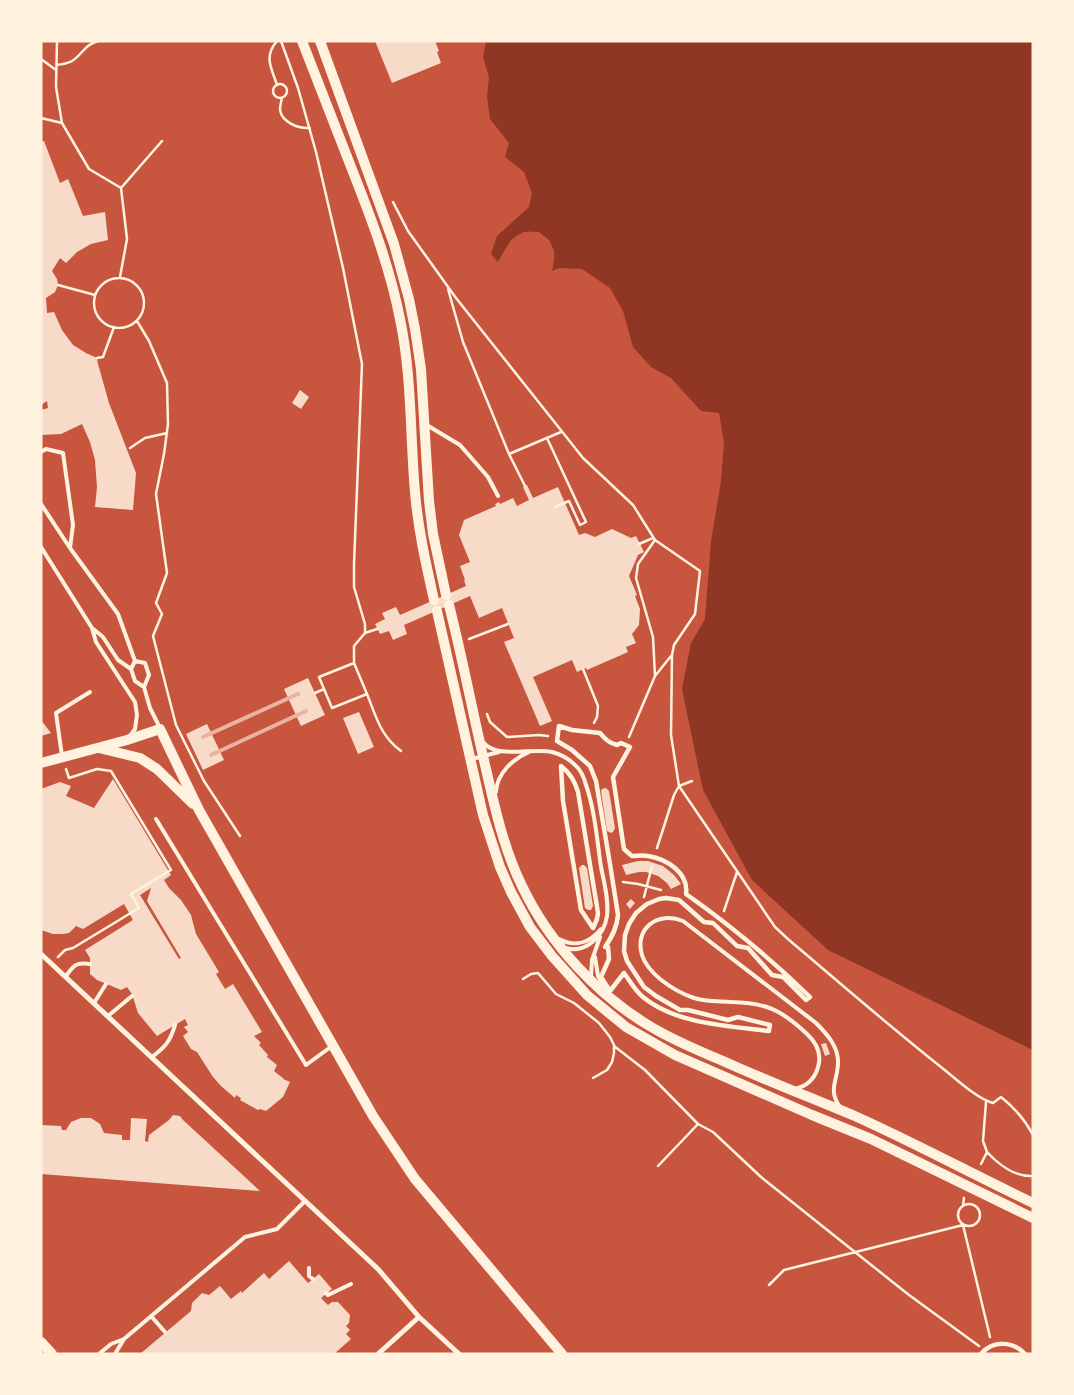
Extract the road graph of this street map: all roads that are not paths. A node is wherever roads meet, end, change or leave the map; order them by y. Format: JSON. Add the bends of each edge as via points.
{"nodes":[{"id":1,"x":302,"y":41,"type":"edge"},
{"id":2,"x":320,"y":41,"type":"edge"},
{"id":3,"x":424,"y":423,"type":"junction"},
{"id":4,"x":41,"y":452,"type":"edge"},
{"id":5,"x":498,"y":496,"type":"dead end"},
{"id":6,"x":41,"y":504,"type":"edge"},
{"id":7,"x":41,"y":547,"type":"edge"},
{"id":8,"x":70,"y":548,"type":"junction"},
{"id":9,"x":446,"y":595,"type":"dead end"},
{"id":10,"x":434,"y":600,"type":"dead end"},
{"id":11,"x":449,"y":605,"type":"dead end"},
{"id":12,"x":437,"y":611,"type":"dead end"},
{"id":13,"x":92,"y":628,"type":"junction"},
{"id":14,"x":135,"y":661,"type":"junction"},
{"id":15,"x":131,"y":668,"type":"junction"},
{"id":16,"x":144,"y":687,"type":"junction"},
{"id":17,"x":90,"y":692,"type":"dead end"},
{"id":18,"x":160,"y":729,"type":"junction"},
{"id":19,"x":477,"y":729,"type":"junction"},
{"id":20,"x":127,"y":740,"type":"junction"},
{"id":21,"x":98,"y":748,"type":"junction"},
{"id":22,"x":501,"y":751,"type":"junction"},
{"id":23,"x":533,"y":751,"type":"junction"},
{"id":24,"x":483,"y":756,"type":"junction"},
{"id":25,"x":62,"y":758,"type":"junction"},
{"id":26,"x":470,"y":759,"type":"junction"},
{"id":27,"x":41,"y":763,"type":"edge"},
{"id":28,"x":199,"y":810,"type":"junction"},
{"id":29,"x":496,"y":812,"type":"junction"},
{"id":30,"x":156,"y":819,"type":"dead end"},
{"id":31,"x":721,"y":920,"type":"joint"},
{"id":32,"x":605,"y":923,"type":"junction"},
{"id":33,"x":546,"y":927,"type":"junction"},
{"id":34,"x":592,"y":928,"type":"joint"},
{"id":35,"x":537,"y":937,"type":"junction"},
{"id":36,"x":553,"y":943,"type":"junction"},
{"id":37,"x":596,"y":948,"type":"junction"},
{"id":38,"x":41,"y":954,"type":"edge"},
{"id":39,"x":90,"y":964,"type":"dead end"},
{"id":40,"x":66,"y":976,"type":"junction"},
{"id":41,"x":591,"y":979,"type":"junction"},
{"id":42,"x":106,"y":984,"type":"dead end"},
{"id":43,"x":593,"y":990,"type":"dead end"},
{"id":44,"x":132,"y":996,"type":"dead end"},
{"id":45,"x":596,"y":997,"type":"dead end"},
{"id":46,"x":611,"y":998,"type":"junction"},
{"id":47,"x":94,"y":1003,"type":"junction"},
{"id":48,"x":603,"y":1009,"type":"junction"},
{"id":49,"x":108,"y":1016,"type":"junction"},
{"id":50,"x":175,"y":1025,"type":"dead end"},
{"id":51,"x":333,"y":1046,"type":"junction"},
{"id":52,"x":152,"y":1057,"type":"junction"},
{"id":53,"x":777,"y":1084,"type":"junction"},
{"id":54,"x":848,"y":1113,"type":"junction"},
{"id":55,"x":305,"y":1201,"type":"junction"},
{"id":56,"x":1033,"y":1203,"type":"edge"},
{"id":57,"x":1033,"y":1218,"type":"edge"},
{"id":58,"x":309,"y":1268,"type":"dead end"},
{"id":59,"x":312,"y":1279,"type":"dead end"},
{"id":60,"x":351,"y":1284,"type":"dead end"},
{"id":61,"x":326,"y":1293,"type":"dead end"},
{"id":62,"x":151,"y":1316,"type":"junction"},
{"id":63,"x":419,"y":1317,"type":"junction"},
{"id":64,"x":166,"y":1332,"type":"dead end"},
{"id":65,"x":124,"y":1338,"type":"junction"},
{"id":66,"x":41,"y":1342,"type":"edge"},
{"id":67,"x":982,"y":1352,"type":"edge"},
{"id":68,"x":116,"y":1353,"type":"edge"},
{"id":69,"x":52,"y":1354,"type":"edge"},
{"id":70,"x":99,"y":1354,"type":"edge"},
{"id":71,"x":378,"y":1354,"type":"edge"},
{"id":72,"x":460,"y":1354,"type":"edge"},
{"id":73,"x":562,"y":1354,"type":"edge"},
{"id":74,"x":1026,"y":1354,"type":"edge"}],
"edges":[{"from":1,"to":10,"type":"main road","via":[[370,215],[394,288],[408,370],[416,503]]},
{"from":2,"to":3,"type":"main road","via":[[403,272],[418,344]]},
{"from":3,"to":5,"type":"lane","via":[[460,446],[488,477]]},
{"from":3,"to":9,"type":"main road","via":[[429,502]]},
{"from":4,"to":8,"type":"lane","via":[[46,449],[63,453],[73,525]]},
{"from":6,"to":8,"type":"lane"},
{"from":7,"to":13,"type":"lane"},
{"from":8,"to":14,"type":"lane","via":[[118,614]]},
{"from":11,"to":19,"type":"main road"},
{"from":12,"to":26,"type":"main road"},
{"from":13,"to":15,"type":"lane","via":[[103,637],[118,660]]},
{"from":13,"to":20,"type":"lane","via":[[96,642],[135,702],[138,715],[135,729]]},
{"from":14,"to":15,"type":"lane"},
{"from":14,"to":16,"type":"lane","via":[[145,663],[149,675]]},
{"from":15,"to":16,"type":"lane","via":[[135,681]]},
{"from":16,"to":18,"type":"lane"},
{"from":17,"to":25,"type":"lane","via":[[56,713]]},
{"from":18,"to":20,"type":"main road"},
{"from":18,"to":28,"type":"main road"},
{"from":19,"to":22,"type":"lane","via":[[484,744]]},
{"from":19,"to":24,"type":"main road"},
{"from":20,"to":21,"type":"main road"},
{"from":21,"to":25,"type":"main road"},
{"from":21,"to":28,"type":"main road","via":[[140,758]]},
{"from":22,"to":23,"type":"lane"},
{"from":22,"to":24,"type":"lane"},
{"from":23,"to":29,"type":"lane","via":[[513,761],[499,778]]},
{"from":23,"to":32,"type":"lane","via":[[562,756],[576,766],[584,778],[605,893]]},
{"from":24,"to":26,"type":"lane"},
{"from":24,"to":29,"type":"main road"},
{"from":25,"to":27,"type":"main road"},
{"from":26,"to":35,"type":"main road","via":[[500,867],[517,905]]},
{"from":28,"to":51,"type":"main road"},
{"from":29,"to":33,"type":"main road","via":[[522,886]]},
{"from":30,"to":51,"type":"lane","via":[[306,1065]]},
{"from":31,"to":31,"type":"street","via":[[810,996],[806,1000],[783,977],[772,975],[748,948],[737,946],[713,923],[704,922],[673,898],[647,904],[632,918],[624,940],[627,961],[644,987],[680,1010],[728,1020],[738,1017],[770,1025],[769,1031],[730,1027],[672,1014],[649,1002],[624,973],[610,991],[601,977],[610,959],[605,947],[614,933],[618,915],[596,781],[590,766],[556,741],[558,726],[600,733],[611,743],[630,747],[613,777],[624,849],[632,856],[646,855],[676,868],[686,883],[686,894]]},
{"from":32,"to":33,"type":"lane","via":[[594,937],[577,944],[560,940]]},
{"from":32,"to":36,"type":"lane","via":[[601,934],[587,946],[570,950]]},
{"from":32,"to":37,"type":"lane"},
{"from":33,"to":36,"type":"main road"},
{"from":34,"to":34,"type":"street","via":[[581,910],[562,800],[561,766],[577,786],[598,913]]},
{"from":35,"to":36,"type":"lane"},
{"from":35,"to":48,"type":"main road"},
{"from":36,"to":41,"type":"main road"},
{"from":37,"to":41,"type":"lane"},
{"from":37,"to":46,"type":"lane","via":[[594,960],[598,976]]},
{"from":38,"to":40,"type":"street"},
{"from":39,"to":40,"type":"lane","via":[[77,964]]},
{"from":40,"to":47,"type":"street"},
{"from":41,"to":43,"type":"lane"},
{"from":41,"to":46,"type":"main road"},
{"from":42,"to":47,"type":"lane"},
{"from":44,"to":49,"type":"lane"},
{"from":45,"to":48,"type":"lane"},
{"from":46,"to":53,"type":"main road","via":[[652,1028],[682,1044]]},
{"from":47,"to":49,"type":"street"},
{"from":48,"to":57,"type":"main road","via":[[633,1032],[674,1055],[871,1139]]},
{"from":49,"to":52,"type":"street"},
{"from":50,"to":52,"type":"lane","via":[[166,1046]]},
{"from":51,"to":73,"type":"main road","via":[[373,1116],[415,1178]]},
{"from":52,"to":55,"type":"street"},
{"from":53,"to":54,"type":"main road"},
{"from":53,"to":54,"type":"lane","via":[[797,1088],[811,1080],[819,1058],[812,1039],[771,1007],[745,1002],[707,1001],[668,986],[648,967],[643,956],[641,938],[649,925],[663,918],[682,921],[816,1023],[836,1050],[835,1098]]},
{"from":54,"to":56,"type":"main road"},
{"from":55,"to":62,"type":"lane","via":[[277,1229],[245,1237]]},
{"from":55,"to":63,"type":"street","via":[[378,1269]]},
{"from":58,"to":59,"type":"lane"},
{"from":60,"to":61,"type":"lane","via":[[328,1295]]},
{"from":62,"to":64,"type":"lane"},
{"from":62,"to":65,"type":"lane"},
{"from":63,"to":71,"type":"street"},
{"from":63,"to":72,"type":"street"},
{"from":65,"to":68,"type":"lane"},
{"from":65,"to":70,"type":"lane"},
{"from":66,"to":69,"type":"main road"},
{"from":67,"to":74,"type":"street","via":[[1002,1344],[1012,1345]]}]}
